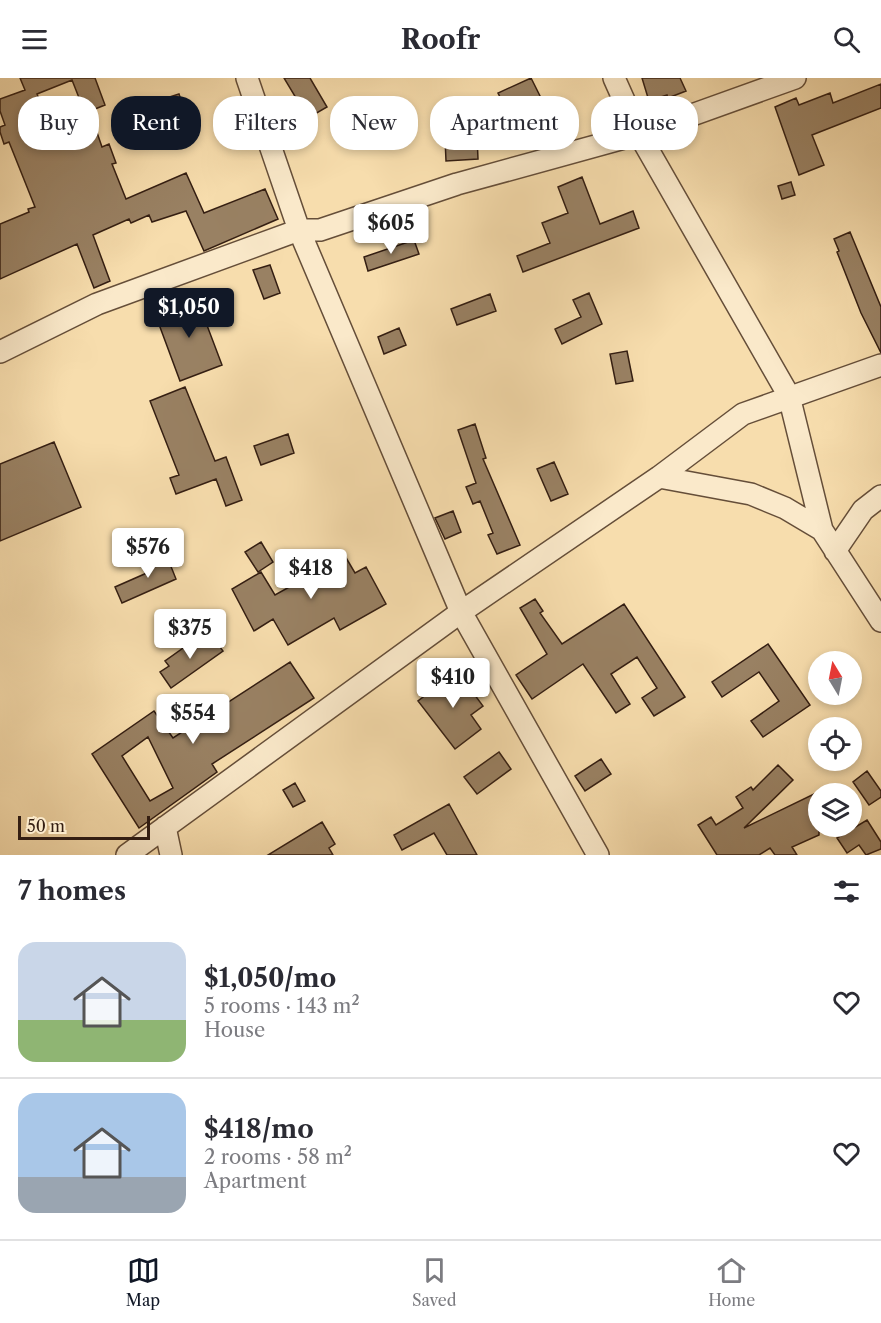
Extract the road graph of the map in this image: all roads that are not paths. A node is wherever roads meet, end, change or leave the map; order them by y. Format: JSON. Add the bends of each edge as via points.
{"nodes":[{"id":1,"x":247,"y":78,"type":"edge"},
{"id":2,"x":614,"y":78,"type":"edge"},
{"id":3,"x":795,"y":78,"type":"edge"},
{"id":4,"x":622,"y":96,"type":"edge"},
{"id":5,"x":698,"y":113,"type":"edge"},
{"id":6,"x":591,"y":147,"type":"edge"},
{"id":7,"x":648,"y":150,"type":"edge"},
{"id":8,"x":299,"y":230,"type":"junction"},
{"id":9,"x":0,"y":352,"type":"edge"},
{"id":10,"x":881,"y":365,"type":"edge"},
{"id":11,"x":789,"y":396,"type":"junction"},
{"id":12,"x":659,"y":477,"type":"junction"},
{"id":13,"x":881,"y":496,"type":"edge"},
{"id":14,"x":822,"y":530,"type":"junction"},
{"id":15,"x":835,"y":551,"type":"junction"},
{"id":16,"x":461,"y":612,"type":"junction"},
{"id":17,"x":881,"y":621,"type":"edge"},
{"id":18,"x":165,"y":827,"type":"junction"},
{"id":19,"x":128,"y":855,"type":"edge"},
{"id":20,"x":171,"y":855,"type":"edge"},
{"id":21,"x":598,"y":855,"type":"edge"}],
"edges":[{"from":1,"to":8,"type":"street"},
{"from":2,"to":4,"type":"street"},
{"from":3,"to":5,"type":"street"},
{"from":6,"to":8,"type":"street","via":[[457,184],[320,230]]},
{"from":7,"to":11,"type":"street"},
{"from":8,"to":9,"type":"street","via":[[97,304]]},
{"from":8,"to":16,"type":"street"},
{"from":10,"to":11,"type":"street"},
{"from":11,"to":12,"type":"street","via":[[743,414]]},
{"from":11,"to":14,"type":"street"},
{"from":12,"to":14,"type":"street","via":[[751,494]]},
{"from":12,"to":16,"type":"street"},
{"from":13,"to":15,"type":"street","via":[[863,510]]},
{"from":14,"to":15,"type":"street"},
{"from":15,"to":17,"type":"street"},
{"from":16,"to":18,"type":"street"},
{"from":16,"to":21,"type":"street"},
{"from":18,"to":19,"type":"street"},
{"from":18,"to":20,"type":"street"}]}
